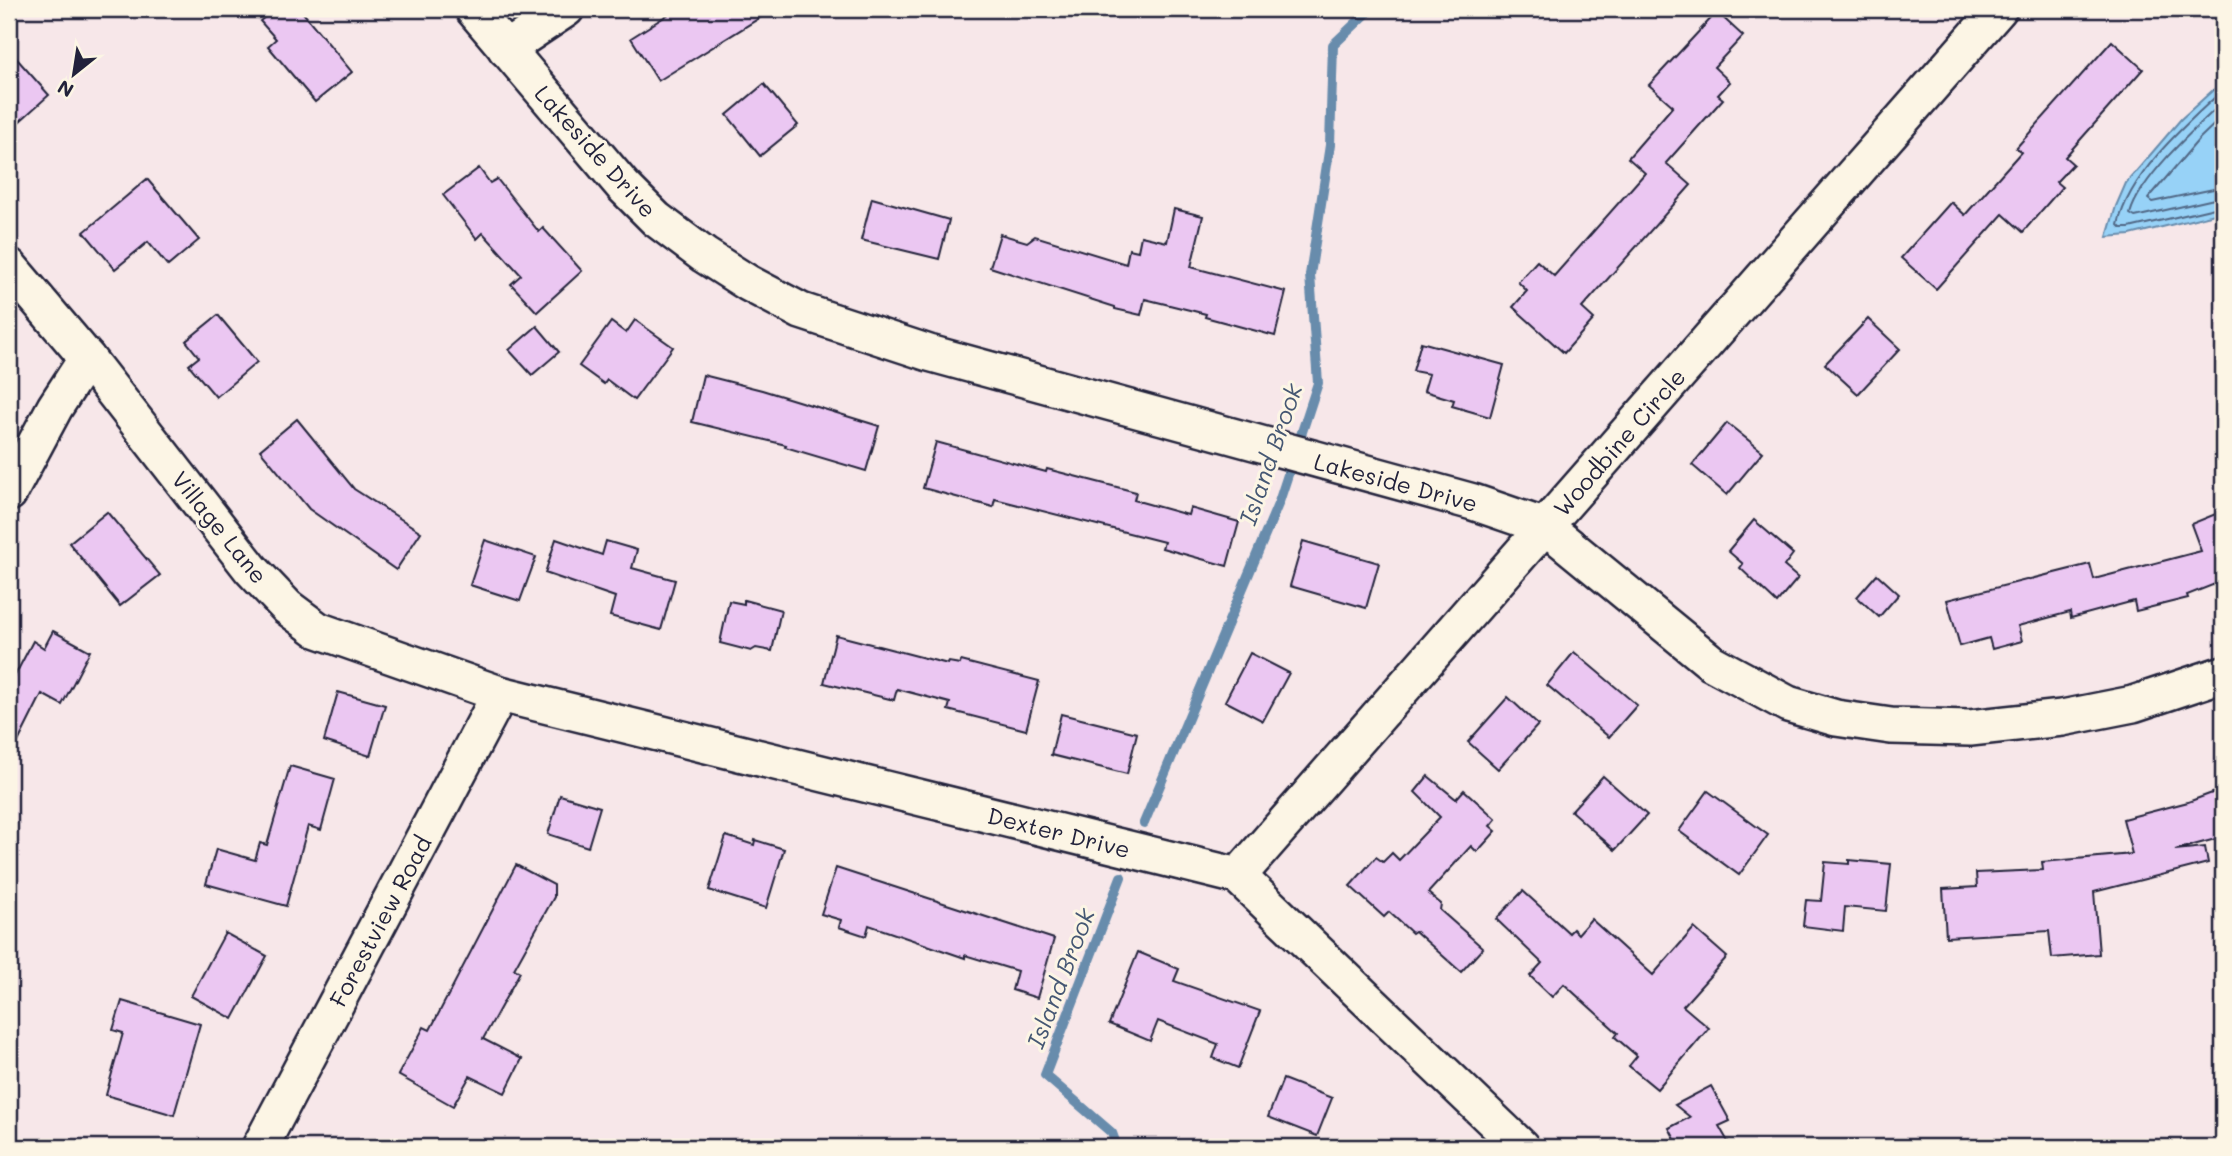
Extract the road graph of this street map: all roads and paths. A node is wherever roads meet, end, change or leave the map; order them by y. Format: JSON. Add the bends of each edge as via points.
{"nodes":[{"id":1,"x":473,"y":9,"type":"edge"},
{"id":2,"x":566,"y":9,"type":"edge"},
{"id":3,"x":1999,"y":9,"type":"edge"},
{"id":4,"x":506,"y":49,"type":"junction"},
{"id":5,"x":9,"y":266,"type":"edge"},
{"id":6,"x":87,"y":358,"type":"junction"},
{"id":7,"x":9,"y":493,"type":"edge"},
{"id":8,"x":1546,"y":527,"type":"junction"},
{"id":9,"x":2223,"y":674,"type":"edge"},
{"id":10,"x":500,"y":694,"type":"junction"},
{"id":11,"x":1238,"y":876,"type":"junction"},
{"id":12,"x":260,"y":1147,"type":"edge"},
{"id":13,"x":1521,"y":1147,"type":"edge"}],
"edges":[{"from":1,"to":4,"type":"street","name":"Lakeside Drive"},
{"from":2,"to":4,"type":"street"},
{"from":3,"to":8,"type":"street","name":"Woodbine Circle"},
{"from":4,"to":8,"type":"street","name":"Lakeside Drive","via":[[656,219],[704,255],[801,312],[929,353],[1473,502]]},
{"from":5,"to":6,"type":"street","name":"Village Lane"},
{"from":6,"to":7,"type":"street"},
{"from":6,"to":10,"type":"street","name":"Village Lane","via":[[251,569],[287,607],[318,631]]},
{"from":8,"to":9,"type":"street","name":"Lakeside Drive","via":[[1712,663],[1788,704],[1836,718],[1970,729],[2133,704]]},
{"from":8,"to":11,"type":"street","name":"Woodbine Circle"},
{"from":10,"to":11,"type":"street","name":"Dexter Drive"},
{"from":10,"to":12,"type":"street","name":"Forestview Road"},
{"from":11,"to":13,"type":"street","name":"Dexter Drive"}]}
